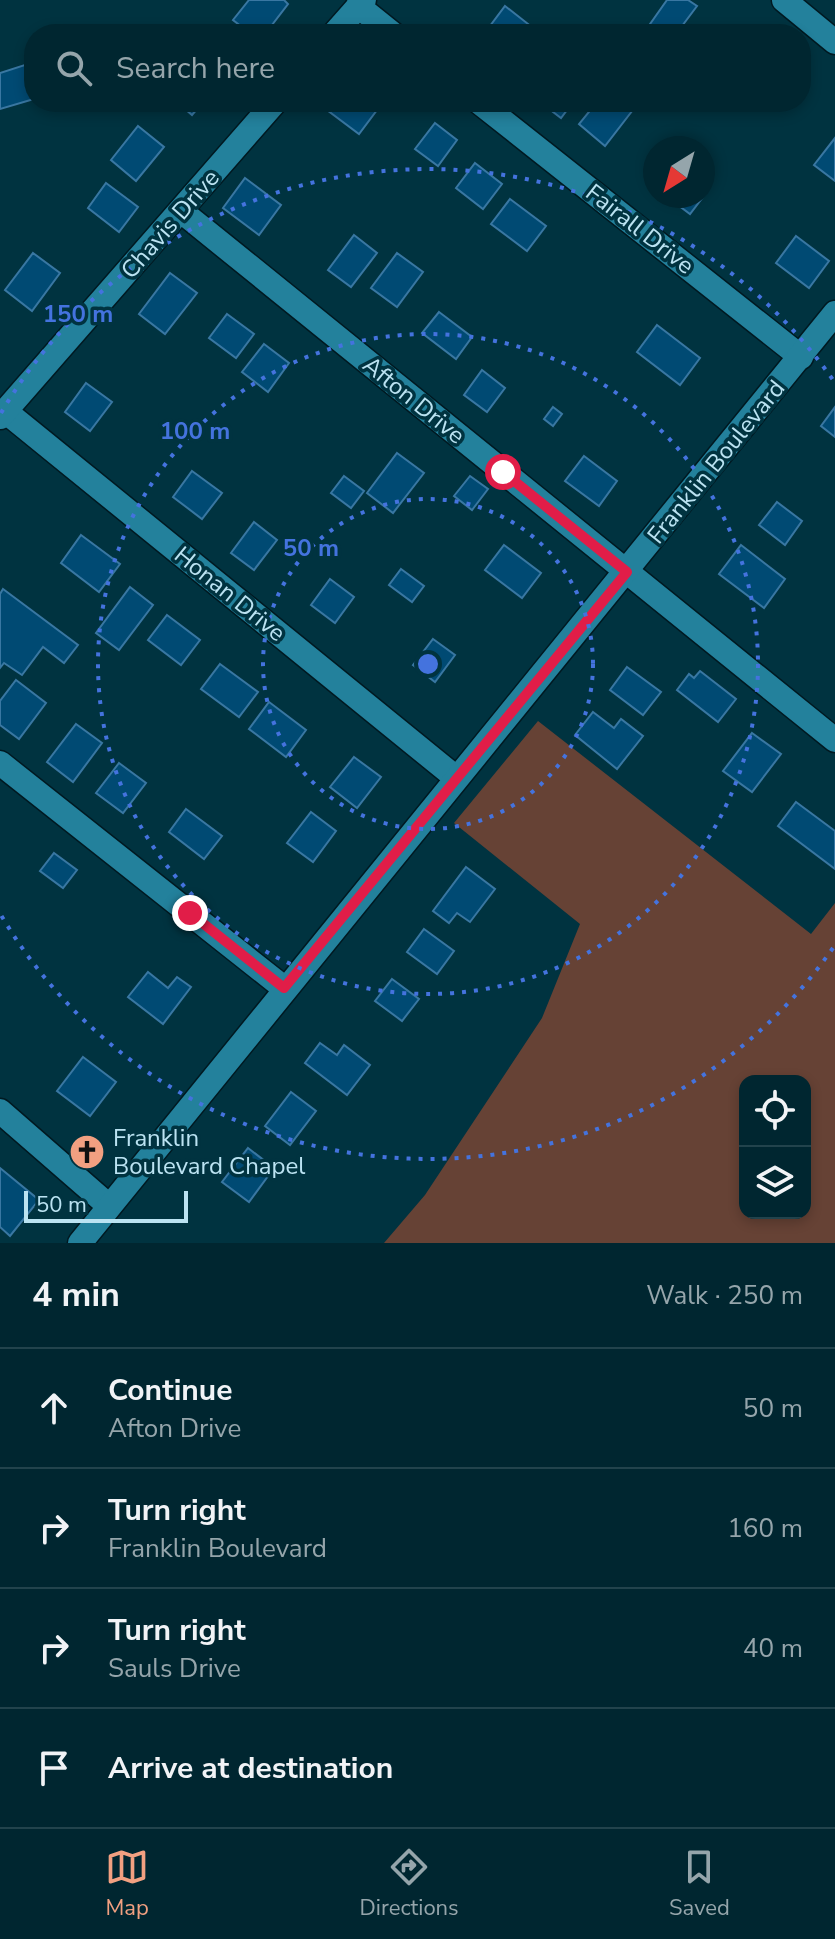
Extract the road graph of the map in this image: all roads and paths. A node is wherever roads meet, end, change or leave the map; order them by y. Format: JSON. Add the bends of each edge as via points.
{"nodes":[{"id":1,"x":784,"y":0,"type":"edge"},
{"id":2,"x":361,"y":3,"type":"edge"},
{"id":3,"x":343,"y":24,"type":"edge"},
{"id":4,"x":383,"y":24,"type":"edge"},
{"id":5,"x":835,"y":42,"type":"edge"},
{"id":6,"x":266,"y":112,"type":"edge"},
{"id":7,"x":492,"y":112,"type":"edge"},
{"id":8,"x":181,"y":211,"type":"junction"},
{"id":9,"x":835,"y":313,"type":"edge"},
{"id":10,"x":801,"y":357,"type":"junction"},
{"id":11,"x":2,"y":414,"type":"edge"},
{"id":12,"x":627,"y":572,"type":"junction"},
{"id":13,"x":835,"y":740,"type":"edge"},
{"id":14,"x":0,"y":763,"type":"edge"},
{"id":15,"x":455,"y":777,"type":"junction"},
{"id":16,"x":284,"y":988,"type":"junction"},
{"id":17,"x":0,"y":1111,"type":"edge"},
{"id":18,"x":109,"y":1206,"type":"junction"},
{"id":19,"x":80,"y":1243,"type":"edge"}],
"edges":[{"from":1,"to":5,"type":"street"},
{"from":2,"to":3,"type":"street"},
{"from":2,"to":4,"type":"street"},
{"from":6,"to":8,"type":"street","name":"Chavis Drive"},
{"from":7,"to":10,"type":"street","name":"Fairall Drive"},
{"from":8,"to":11,"type":"street","name":"Chavis Drive"},
{"from":8,"to":12,"type":"street","name":"Afton Drive"},
{"from":9,"to":10,"type":"street","name":"Franklin Boulevard"},
{"from":10,"to":12,"type":"street","name":"Franklin Boulevard"},
{"from":11,"to":15,"type":"street","name":"Honan Drive"},
{"from":12,"to":13,"type":"street","name":"Afton Drive"},
{"from":12,"to":15,"type":"street","name":"Franklin Boulevard"},
{"from":14,"to":16,"type":"street"},
{"from":15,"to":16,"type":"street","name":"Franklin Boulevard"},
{"from":16,"to":18,"type":"street","name":"Franklin Boulevard"},
{"from":17,"to":18,"type":"street"},
{"from":18,"to":19,"type":"street","name":"Franklin Boulevard"}]}
